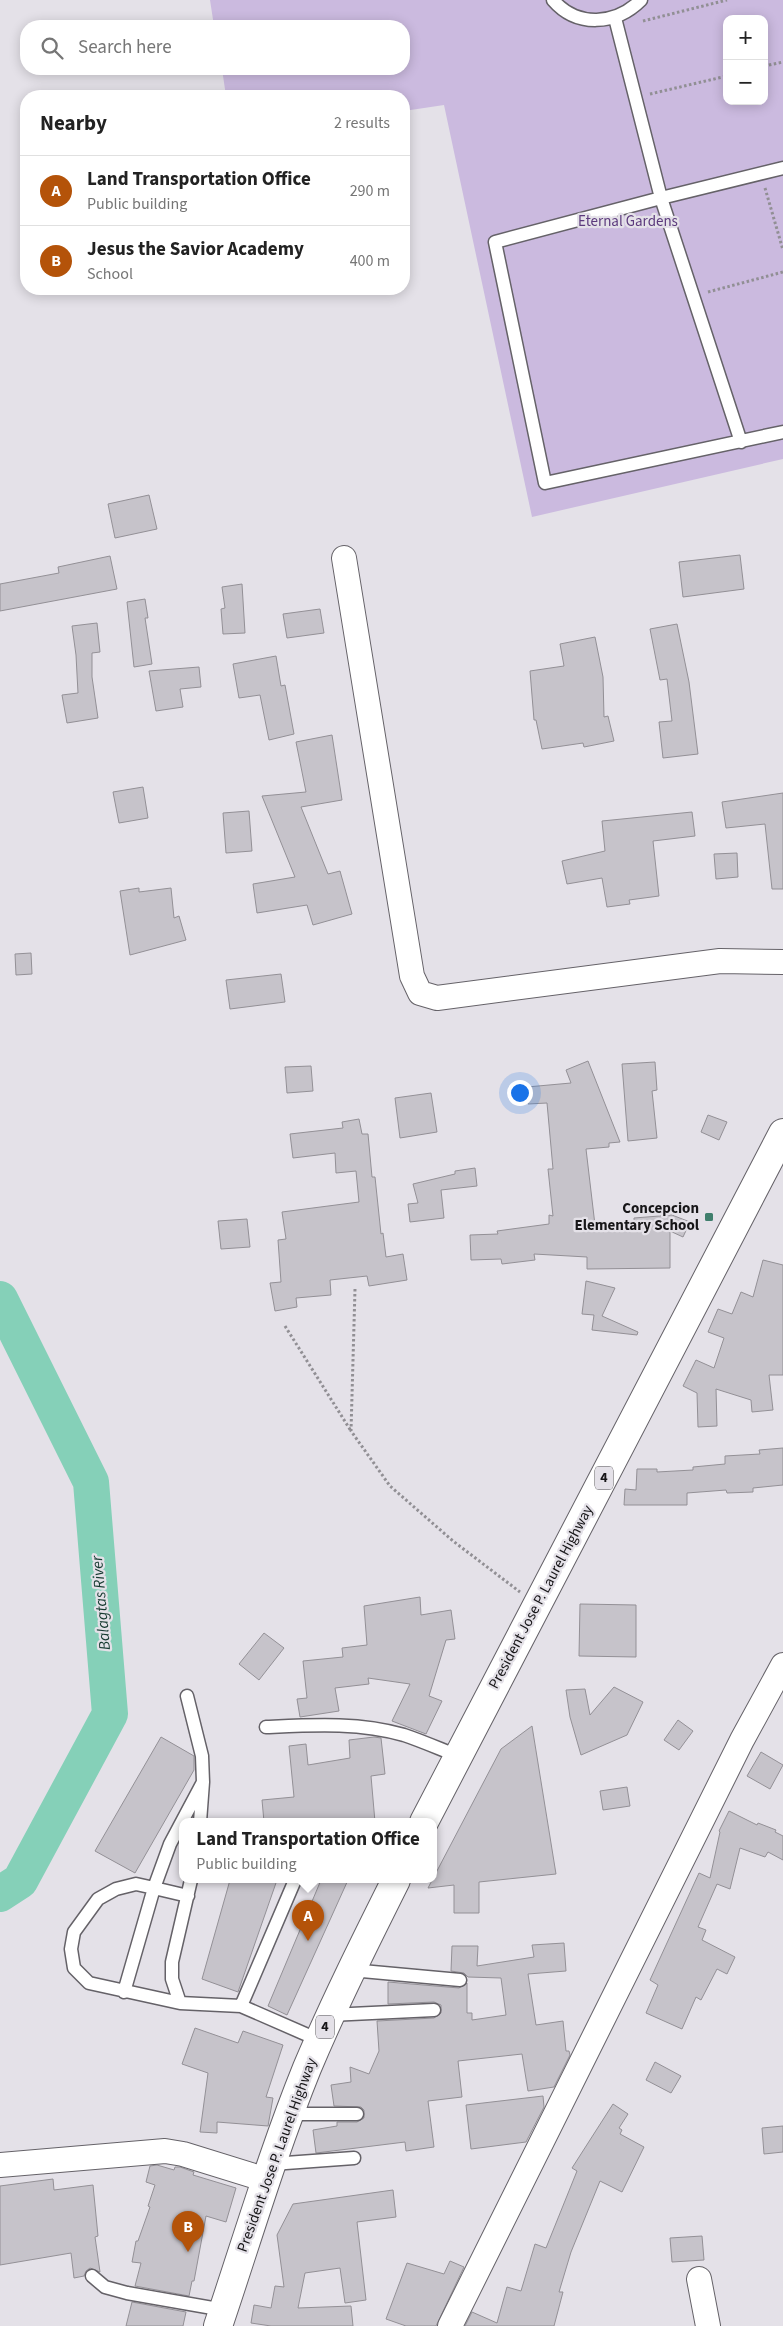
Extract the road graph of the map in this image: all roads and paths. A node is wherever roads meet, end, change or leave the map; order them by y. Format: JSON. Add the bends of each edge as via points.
{"nodes":[{"id":1,"x":553,"y":0,"type":"edge"},
{"id":2,"x":641,"y":0,"type":"edge"},
{"id":3,"x":727,"y":0,"type":"edge"},
{"id":4,"x":616,"y":23,"type":"junction"},
{"id":5,"x":783,"y":62,"type":"edge"},
{"id":6,"x":768,"y":65,"type":"edge"},
{"id":7,"x":723,"y":77,"type":"edge"},
{"id":8,"x":635,"y":98,"type":"junction"},
{"id":9,"x":783,"y":168,"type":"edge"},
{"id":10,"x":761,"y":173,"type":"junction"},
{"id":11,"x":661,"y":198,"type":"junction"},
{"id":12,"x":783,"y":250,"type":"edge"},
{"id":13,"x":783,"y":272,"type":"edge"},
{"id":14,"x":693,"y":296,"type":"junction"},
{"id":15,"x":783,"y":432,"type":"edge"},
{"id":16,"x":741,"y":442,"type":"junction"},
{"id":17,"x":344,"y":558,"type":"dead end"},
{"id":18,"x":783,"y":962,"type":"edge"},
{"id":19,"x":783,"y":1133,"type":"edge"},
{"id":20,"x":355,"y":1289,"type":"dead end"},
{"id":21,"x":285,"y":1326,"type":"dead end"},
{"id":22,"x":351,"y":1431,"type":"junction"},
{"id":23,"x":536,"y":1604,"type":"junction"},
{"id":24,"x":783,"y":1665,"type":"edge"},
{"id":25,"x":187,"y":1696,"type":"dead end"},
{"id":26,"x":266,"y":1727,"type":"dead end"},
{"id":27,"x":458,"y":1756,"type":"junction"},
{"id":28,"x":203,"y":1782,"type":"junction"},
{"id":29,"x":184,"y":1818,"type":"edge"},
{"id":30,"x":200,"y":1818,"type":"edge"},
{"id":31,"x":426,"y":1818,"type":"edge"},
{"id":32,"x":179,"y":1827,"type":"edge"},
{"id":33,"x":190,"y":1883,"type":"edge"},
{"id":34,"x":294,"y":1883,"type":"edge"},
{"id":35,"x":394,"y":1883,"type":"edge"},
{"id":36,"x":154,"y":1888,"type":"junction"},
{"id":37,"x":188,"y":1896,"type":"junction"},
{"id":38,"x":350,"y":1970,"type":"junction"},
{"id":39,"x":460,"y":1980,"type":"dead end"},
{"id":40,"x":124,"y":1992,"type":"junction"},
{"id":41,"x":180,"y":2004,"type":"junction"},
{"id":42,"x":241,"y":2006,"type":"junction"},
{"id":43,"x":434,"y":2010,"type":"dead end"},
{"id":44,"x":330,"y":2015,"type":"junction"},
{"id":45,"x":319,"y":2040,"type":"junction"},
{"id":46,"x":290,"y":2114,"type":"junction"},
{"id":47,"x":357,"y":2114,"type":"dead end"},
{"id":48,"x":354,"y":2158,"type":"dead end"},
{"id":49,"x":0,"y":2165,"type":"edge"},
{"id":50,"x":269,"y":2172,"type":"junction"},
{"id":51,"x":92,"y":2276,"type":"dead end"},
{"id":52,"x":699,"y":2279,"type":"dead end"},
{"id":53,"x":221,"y":2318,"type":"edge"},
{"id":54,"x":450,"y":2326,"type":"edge"},
{"id":55,"x":708,"y":2326,"type":"edge"}],
"edges":[{"from":1,"to":4,"type":"lane","via":[[576,17]]},
{"from":2,"to":4,"type":"lane"},
{"from":3,"to":4,"type":"path"},
{"from":4,"to":8,"type":"lane"},
{"from":5,"to":6,"type":"path"},
{"from":7,"to":8,"type":"path"},
{"from":8,"to":11,"type":"lane"},
{"from":9,"to":10,"type":"lane"},
{"from":10,"to":11,"type":"lane"},
{"from":10,"to":12,"type":"path"},
{"from":11,"to":14,"type":"lane"},
{"from":11,"to":16,"type":"lane","via":[[495,242],[545,483]]},
{"from":13,"to":14,"type":"path"},
{"from":14,"to":16,"type":"lane"},
{"from":15,"to":16,"type":"lane"},
{"from":17,"to":18,"type":"street","via":[[412,976],[420,993],[437,998],[720,961]]},
{"from":19,"to":23,"type":"highway","name":"President Jose P. Laurel Highway","number":"4"},
{"from":20,"to":22,"type":"path"},
{"from":21,"to":22,"type":"path"},
{"from":22,"to":23,"type":"path","via":[[390,1486],[453,1541]]},
{"from":23,"to":27,"type":"highway","name":"President Jose P. Laurel Highway","number":"4"},
{"from":24,"to":54,"type":"street","via":[[742,1740]]},
{"from":25,"to":28,"type":"lane","via":[[202,1756]]},
{"from":26,"to":27,"type":"lane","via":[[359,1727],[404,1735]]},
{"from":27,"to":31,"type":"highway","name":"President Jose P. Laurel Highway","number":"4"},
{"from":28,"to":29,"type":"lane"},
{"from":28,"to":30,"type":"lane"},
{"from":32,"to":36,"type":"lane"},
{"from":33,"to":37,"type":"lane"},
{"from":34,"to":42,"type":"lane"},
{"from":35,"to":38,"type":"highway","name":"President Jose P. Laurel Highway","number":"4"},
{"from":36,"to":37,"type":"lane"},
{"from":36,"to":40,"type":"lane"},
{"from":36,"to":40,"type":"lane","via":[[136,1884],[116,1889],[98,1899],[74,1932],[71,1950],[74,1968],[89,1983]]},
{"from":37,"to":41,"type":"lane","via":[[172,1962],[172,1979]]},
{"from":38,"to":39,"type":"lane"},
{"from":38,"to":44,"type":"highway","name":"President Jose P. Laurel Highway","number":"4"},
{"from":40,"to":41,"type":"lane"},
{"from":41,"to":42,"type":"lane"},
{"from":42,"to":45,"type":"lane"},
{"from":43,"to":44,"type":"lane"},
{"from":44,"to":45,"type":"highway","name":"President Jose P. Laurel Highway","number":"4"},
{"from":45,"to":46,"type":"highway","name":"President Jose P. Laurel Highway","number":"4"},
{"from":46,"to":47,"type":"lane"},
{"from":46,"to":50,"type":"highway","name":"President Jose P. Laurel Highway","number":"4"},
{"from":48,"to":50,"type":"lane"},
{"from":49,"to":50,"type":"street","via":[[165,2151]]},
{"from":50,"to":53,"type":"highway","name":"President Jose P. Laurel Highway","number":"4"},
{"from":51,"to":53,"type":"lane","via":[[105,2287]]},
{"from":52,"to":55,"type":"street"}]}
